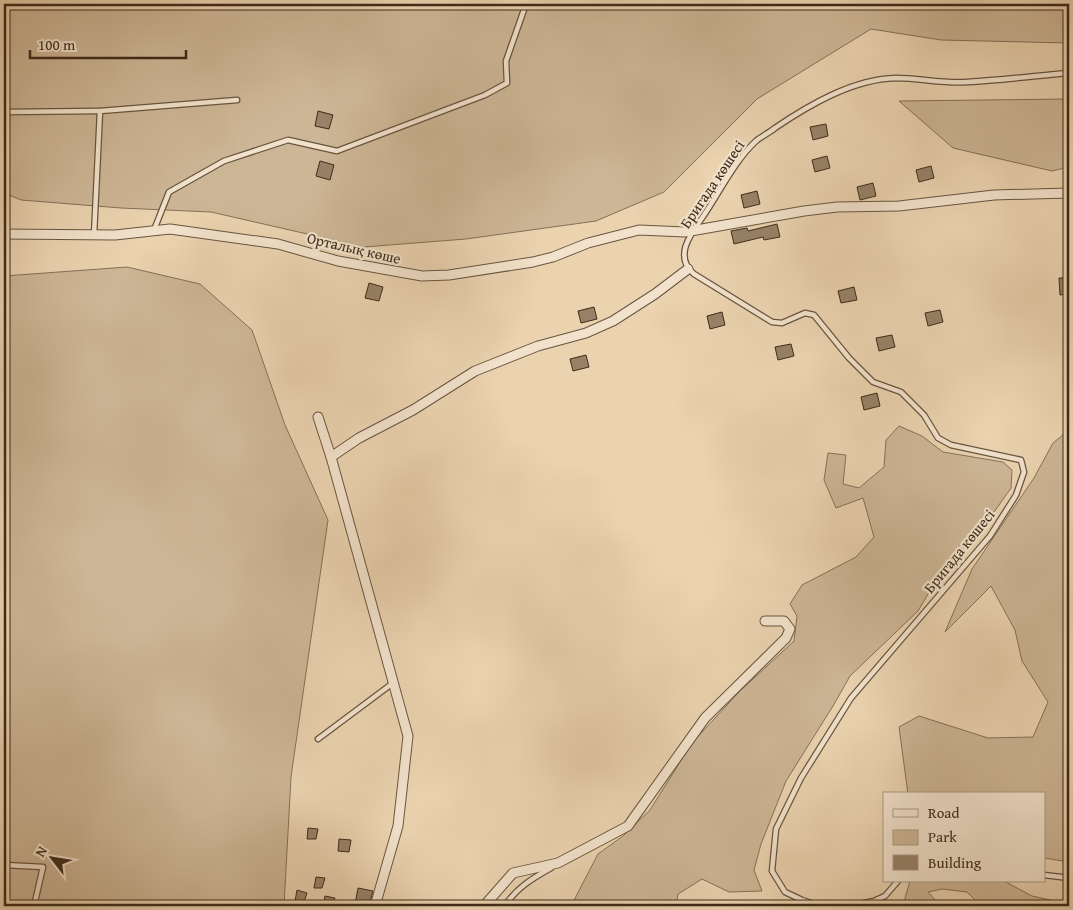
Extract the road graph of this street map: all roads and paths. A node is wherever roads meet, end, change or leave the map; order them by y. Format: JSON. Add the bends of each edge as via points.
{"nodes":[{"id":1,"x":526,"y":4,"type":"edge"},
{"id":2,"x":1069,"y":73,"type":"edge"},
{"id":3,"x":237,"y":100,"type":"dead end"},
{"id":4,"x":100,"y":111,"type":"junction"},
{"id":5,"x":4,"y":112,"type":"edge"},
{"id":6,"x":1069,"y":193,"type":"edge"},
{"id":7,"x":154,"y":230,"type":"junction"},
{"id":8,"x":693,"y":230,"type":"junction"},
{"id":9,"x":4,"y":234,"type":"edge"},
{"id":10,"x":94,"y":235,"type":"junction"},
{"id":11,"x":688,"y":269,"type":"junction"},
{"id":12,"x":318,"y":417,"type":"dead end"},
{"id":13,"x":331,"y":456,"type":"junction"},
{"id":14,"x":765,"y":620,"type":"dead end"},
{"id":15,"x":394,"y":682,"type":"junction"},
{"id":16,"x":318,"y":739,"type":"dead end"},
{"id":17,"x":558,"y":863,"type":"junction"},
{"id":18,"x":4,"y":865,"type":"edge"},
{"id":19,"x":1046,"y":875,"type":"edge"},
{"id":20,"x":1069,"y":878,"type":"edge"},
{"id":21,"x":897,"y":882,"type":"edge"},
{"id":22,"x":34,"y":906,"type":"edge"},
{"id":23,"x":375,"y":906,"type":"edge"},
{"id":24,"x":484,"y":906,"type":"edge"},
{"id":25,"x":505,"y":906,"type":"edge"}],
"edges":[{"from":1,"to":7,"type":"lane","via":[[506,61],[507,83],[485,95],[337,151],[288,140],[224,160],[169,192]]},
{"from":2,"to":8,"type":"lane","name":"Бригада көшесі","via":[[966,83],[894,78],[863,84],[833,95],[792,117],[756,142]]},
{"from":3,"to":4,"type":"lane"},
{"from":4,"to":5,"type":"lane"},
{"from":4,"to":10,"type":"lane"},
{"from":6,"to":8,"type":"street","name":"Орталық көше","via":[[994,195],[899,206],[837,207]]},
{"from":7,"to":8,"type":"street","name":"Орталық көше","via":[[170,229],[278,244],[338,261],[422,276],[532,262],[638,230]]},
{"from":7,"to":10,"type":"street","name":"Орталық көше"},
{"from":8,"to":11,"type":"lane","name":"Бригада көшесі","via":[[684,253]]},
{"from":9,"to":10,"type":"street","name":"Орталық көше"},
{"from":11,"to":13,"type":"street","via":[[612,322],[475,371]]},
{"from":11,"to":21,"type":"lane","name":"Бригада көшесі","via":[[772,322],[782,323],[805,313],[814,315],[873,382],[901,392],[924,416],[938,438],[951,445],[1021,460],[1024,472],[1016,495],[990,536],[851,698],[801,778],[776,829],[772,871],[785,892],[802,900],[820,906],[850,906],[885,896]]},
{"from":12,"to":13,"type":"street"},
{"from":13,"to":15,"type":"street"},
{"from":14,"to":17,"type":"street","via":[[784,621],[790,629],[786,638],[705,718],[628,826]]},
{"from":15,"to":16,"type":"lane"},
{"from":15,"to":23,"type":"street","via":[[408,736],[398,826]]},
{"from":17,"to":24,"type":"street","via":[[513,873]]},
{"from":17,"to":25,"type":"lane","via":[[512,894]]},
{"from":18,"to":22,"type":"lane","via":[[43,867]]},
{"from":19,"to":20,"type":"lane"}]}
